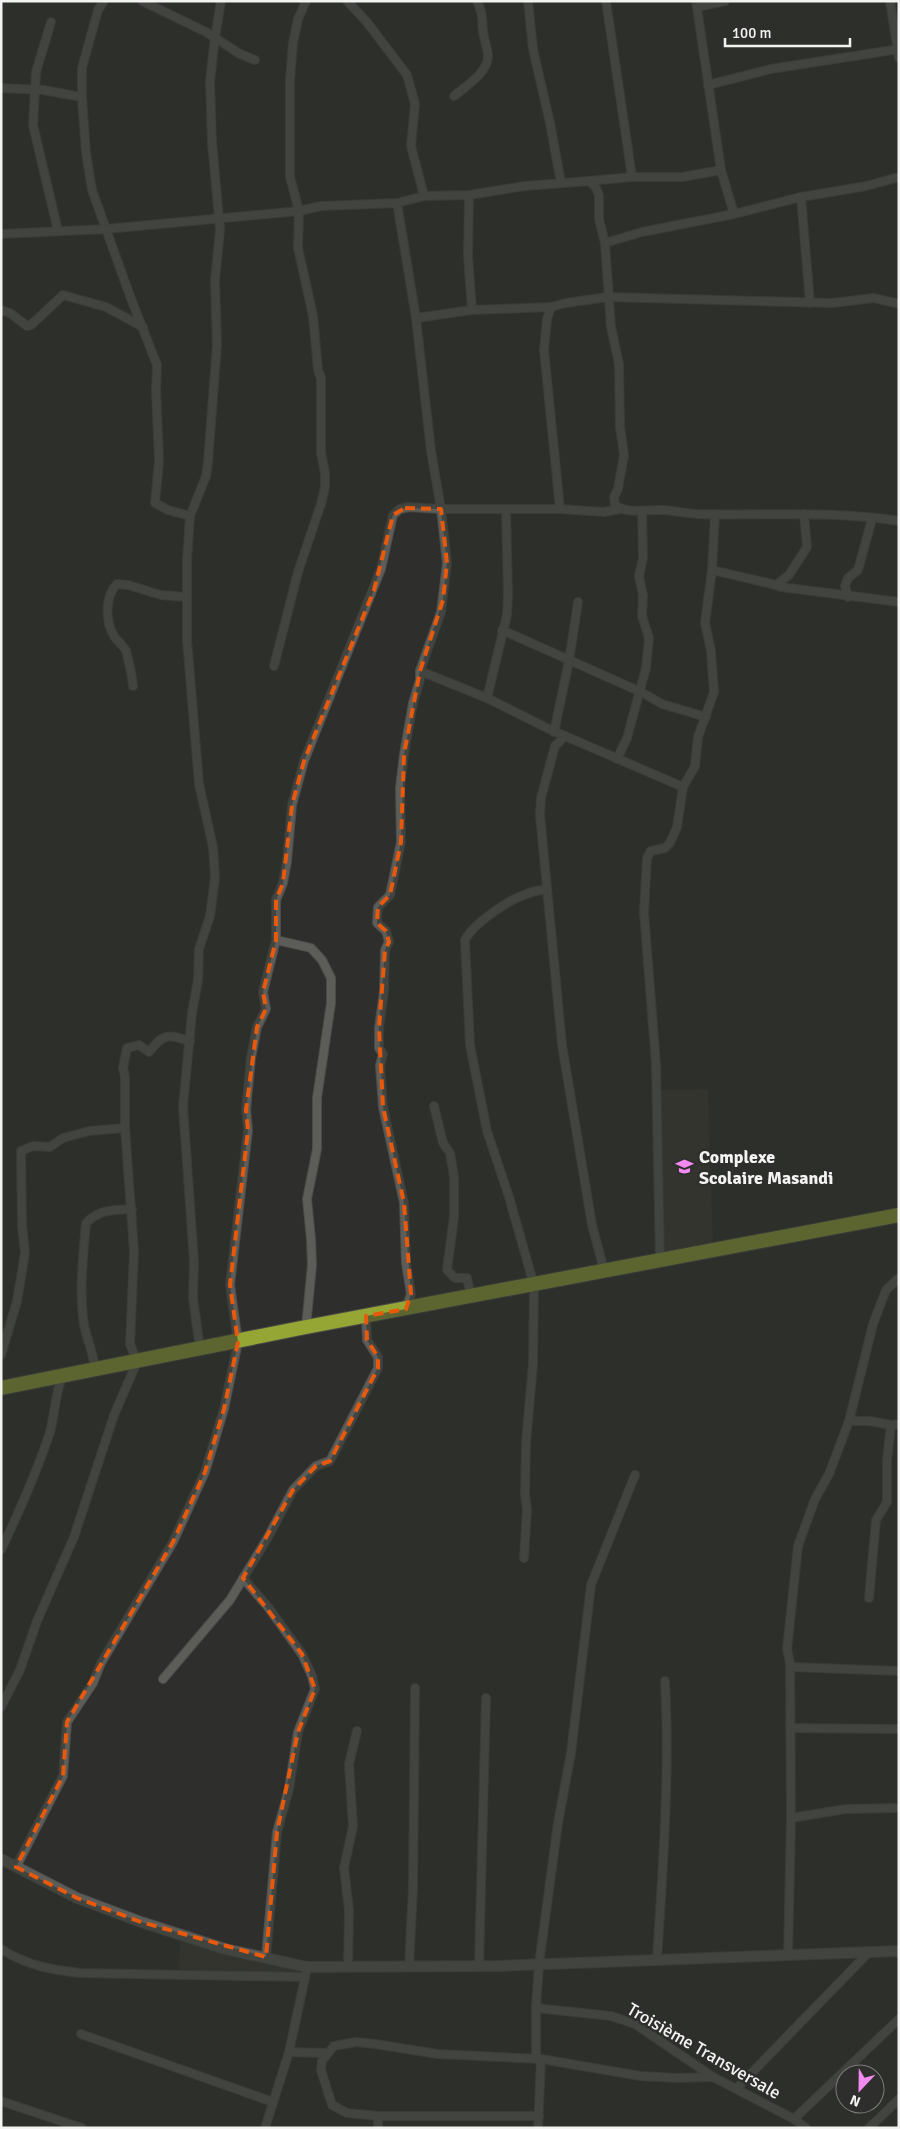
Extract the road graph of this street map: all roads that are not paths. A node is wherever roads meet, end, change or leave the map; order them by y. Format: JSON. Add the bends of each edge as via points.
{"nodes":[{"id":1,"x":104,"y":1,"type":"edge"},
{"id":2,"x":142,"y":1,"type":"edge"},
{"id":3,"x":221,"y":1,"type":"edge"},
{"id":4,"x":306,"y":1,"type":"edge"},
{"id":5,"x":347,"y":1,"type":"edge"},
{"id":6,"x":477,"y":1,"type":"edge"},
{"id":7,"x":528,"y":1,"type":"edge"},
{"id":8,"x":606,"y":1,"type":"edge"},
{"id":9,"x":725,"y":1,"type":"edge"},
{"id":10,"x":890,"y":1,"type":"edge"},
{"id":11,"x":696,"y":4,"type":"edge"},
{"id":12,"x":51,"y":22,"type":"dead end"},
{"id":13,"x":214,"y":37,"type":"junction"},
{"id":14,"x":898,"y":52,"type":"edge"},
{"id":15,"x":255,"y":60,"type":"dead end"},
{"id":16,"x":708,"y":85,"type":"junction"},
{"id":17,"x":1,"y":88,"type":"edge"},
{"id":18,"x":36,"y":89,"type":"junction"},
{"id":19,"x":454,"y":96,"type":"dead end"},
{"id":20,"x":82,"y":98,"type":"junction"},
{"id":21,"x":720,"y":170,"type":"junction"},
{"id":22,"x":632,"y":177,"type":"junction"},
{"id":23,"x":899,"y":177,"type":"edge"},
{"id":24,"x":589,"y":181,"type":"junction"},
{"id":25,"x":561,"y":182,"type":"junction"},
{"id":26,"x":469,"y":195,"type":"junction"},
{"id":27,"x":424,"y":196,"type":"junction"},
{"id":28,"x":801,"y":197,"type":"junction"},
{"id":29,"x":397,"y":203,"type":"junction"},
{"id":30,"x":299,"y":211,"type":"junction"},
{"id":31,"x":734,"y":214,"type":"junction"},
{"id":32,"x":219,"y":218,"type":"junction"},
{"id":33,"x":106,"y":229,"type":"junction"},
{"id":34,"x":58,"y":231,"type":"junction"},
{"id":35,"x":1,"y":234,"type":"edge"},
{"id":36,"x":605,"y":242,"type":"junction"},
{"id":37,"x":608,"y":297,"type":"junction"},
{"id":38,"x":810,"y":302,"type":"junction"},
{"id":39,"x":899,"y":304,"type":"edge"},
{"id":40,"x":551,"y":307,"type":"junction"},
{"id":41,"x":1,"y":310,"type":"edge"},
{"id":42,"x":472,"y":310,"type":"junction"},
{"id":43,"x":416,"y":318,"type":"junction"},
{"id":44,"x":143,"y":327,"type":"junction"},
{"id":45,"x":441,"y":509,"type":"junction"},
{"id":46,"x":560,"y":509,"type":"junction"},
{"id":47,"x":620,"y":509,"type":"junction"},
{"id":48,"x":506,"y":510,"type":"junction"},
{"id":49,"x":642,"y":511,"type":"junction"},
{"id":50,"x":715,"y":514,"type":"junction"},
{"id":51,"x":804,"y":514,"type":"junction"},
{"id":52,"x":190,"y":516,"type":"junction"},
{"id":53,"x":872,"y":518,"type":"junction"},
{"id":54,"x":899,"y":521,"type":"edge"},
{"id":55,"x":712,"y":570,"type":"junction"},
{"id":56,"x":776,"y":584,"type":"junction"},
{"id":57,"x":187,"y":597,"type":"junction"},
{"id":58,"x":848,"y":597,"type":"junction"},
{"id":59,"x":578,"y":602,"type":"dead end"},
{"id":60,"x":899,"y":602,"type":"edge"},
{"id":61,"x":502,"y":630,"type":"junction"},
{"id":62,"x":569,"y":661,"type":"junction"},
{"id":63,"x":274,"y":666,"type":"dead end"},
{"id":64,"x":420,"y":671,"type":"junction"},
{"id":65,"x":133,"y":686,"type":"dead end"},
{"id":66,"x":641,"y":692,"type":"junction"},
{"id":67,"x":487,"y":698,"type":"junction"},
{"id":68,"x":706,"y":717,"type":"junction"},
{"id":69,"x":554,"y":732,"type":"junction"},
{"id":70,"x":565,"y":736,"type":"junction"},
{"id":71,"x":617,"y":759,"type":"junction"},
{"id":72,"x":683,"y":787,"type":"junction"},
{"id":73,"x":547,"y":889,"type":"junction"},
{"id":74,"x":276,"y":940,"type":"junction"},
{"id":75,"x":190,"y":1041,"type":"junction"},
{"id":76,"x":434,"y":1106,"type":"dead end"},
{"id":77,"x":125,"y":1128,"type":"junction"},
{"id":78,"x":132,"y":1209,"type":"junction"},
{"id":79,"x":899,"y":1214,"type":"edge"},
{"id":80,"x":660,"y":1259,"type":"junction"},
{"id":81,"x":604,"y":1270,"type":"junction"},
{"id":82,"x":899,"y":1278,"type":"edge"},
{"id":83,"x":534,"y":1284,"type":"junction"},
{"id":84,"x":411,"y":1294,"type":"junction"},
{"id":85,"x":471,"y":1296,"type":"junction"},
{"id":86,"x":424,"y":1305,"type":"junction"},
{"id":87,"x":406,"y":1309,"type":"junction"},
{"id":88,"x":366,"y":1316,"type":"junction"},
{"id":89,"x":306,"y":1327,"type":"junction"},
{"id":90,"x":238,"y":1342,"type":"junction"},
{"id":91,"x":200,"y":1349,"type":"junction"},
{"id":92,"x":1,"y":1355,"type":"edge"},
{"id":93,"x":130,"y":1363,"type":"junction"},
{"id":94,"x":95,"y":1370,"type":"junction"},
{"id":95,"x":130,"y":1378,"type":"junction"},
{"id":96,"x":57,"y":1381,"type":"junction"},
{"id":97,"x":1,"y":1388,"type":"edge"},
{"id":98,"x":849,"y":1421,"type":"junction"},
{"id":99,"x":895,"y":1424,"type":"edge"},
{"id":100,"x":635,"y":1475,"type":"dead end"},
{"id":101,"x":1,"y":1550,"type":"edge"},
{"id":102,"x":524,"y":1558,"type":"dead end"},
{"id":103,"x":243,"y":1578,"type":"junction"},
{"id":104,"x":869,"y":1598,"type":"dead end"},
{"id":105,"x":790,"y":1667,"type":"junction"},
{"id":106,"x":899,"y":1671,"type":"edge"},
{"id":107,"x":163,"y":1679,"type":"dead end"},
{"id":108,"x":665,"y":1681,"type":"dead end"},
{"id":109,"x":415,"y":1688,"type":"dead end"},
{"id":110,"x":486,"y":1698,"type":"dead end"},
{"id":111,"x":1,"y":1708,"type":"edge"},
{"id":112,"x":790,"y":1728,"type":"junction"},
{"id":113,"x":899,"y":1729,"type":"edge"},
{"id":114,"x":357,"y":1731,"type":"dead end"},
{"id":115,"x":895,"y":1808,"type":"dead end"},
{"id":116,"x":791,"y":1818,"type":"junction"},
{"id":117,"x":1,"y":1860,"type":"edge"},
{"id":118,"x":16,"y":1867,"type":"junction"},
{"id":119,"x":1,"y":1949,"type":"edge"},
{"id":120,"x":899,"y":1951,"type":"edge"},
{"id":121,"x":869,"y":1952,"type":"junction"},
{"id":122,"x":788,"y":1956,"type":"junction"},
{"id":123,"x":266,"y":1957,"type":"junction"},
{"id":124,"x":657,"y":1959,"type":"junction"},
{"id":125,"x":539,"y":1964,"type":"junction"},
{"id":126,"x":479,"y":1965,"type":"junction"},
{"id":127,"x":348,"y":1967,"type":"junction"},
{"id":128,"x":409,"y":1967,"type":"junction"},
{"id":129,"x":306,"y":1972,"type":"junction"},
{"id":130,"x":536,"y":2008,"type":"junction"},
{"id":131,"x":899,"y":2019,"type":"edge"},
{"id":132,"x":81,"y":2034,"type":"dead end"},
{"id":133,"x":289,"y":2052,"type":"junction"},
{"id":134,"x":327,"y":2054,"type":"junction"},
{"id":135,"x":538,"y":2059,"type":"junction"},
{"id":136,"x":713,"y":2077,"type":"junction"},
{"id":137,"x":737,"y":2088,"type":"junction"},
{"id":138,"x":899,"y":2099,"type":"edge"},
{"id":139,"x":1,"y":2101,"type":"edge"},
{"id":140,"x":273,"y":2102,"type":"junction"},
{"id":141,"x":378,"y":2116,"type":"junction"},
{"id":142,"x":539,"y":2116,"type":"junction"},
{"id":143,"x":794,"y":2119,"type":"junction"},
{"id":144,"x":82,"y":2128,"type":"edge"},
{"id":145,"x":265,"y":2128,"type":"edge"},
{"id":146,"x":378,"y":2128,"type":"edge"},
{"id":147,"x":538,"y":2128,"type":"edge"},
{"id":148,"x":806,"y":2128,"type":"edge"},
{"id":149,"x":869,"y":2128,"type":"edge"}],
"edges":[{"from":1,"to":20,"type":"street","via":[[98,10],[82,68]]},
{"from":2,"to":13,"type":"street"},
{"from":3,"to":13,"type":"street"},
{"from":4,"to":30,"type":"street","via":[[298,19],[290,79],[290,177]]},
{"from":5,"to":27,"type":"street","via":[[407,75],[415,104],[411,146]]},
{"from":6,"to":19,"type":"street","via":[[483,15],[487,62],[480,74]]},
{"from":7,"to":25,"type":"street","via":[[533,49]]},
{"from":8,"to":22,"type":"street"},
{"from":9,"to":11,"type":"street"},
{"from":10,"to":14,"type":"street"},
{"from":11,"to":16,"type":"street"},
{"from":12,"to":18,"type":"street","via":[[36,72]]},
{"from":13,"to":15,"type":"street"},
{"from":13,"to":32,"type":"street","via":[[210,109]]},
{"from":14,"to":16,"type":"street","via":[[771,69]]},
{"from":16,"to":21,"type":"street"},
{"from":17,"to":18,"type":"street"},
{"from":18,"to":20,"type":"street"},
{"from":18,"to":34,"type":"street","via":[[33,125]]},
{"from":20,"to":33,"type":"street","via":[[92,190]]},
{"from":21,"to":22,"type":"street","via":[[682,177]]},
{"from":21,"to":31,"type":"street"},
{"from":22,"to":24,"type":"street"},
{"from":23,"to":28,"type":"street"},
{"from":24,"to":25,"type":"street"},
{"from":24,"to":36,"type":"street","via":[[599,195],[598,219]]},
{"from":25,"to":26,"type":"street"},
{"from":26,"to":27,"type":"street"},
{"from":26,"to":42,"type":"street","via":[[468,256]]},
{"from":27,"to":29,"type":"street"},
{"from":28,"to":31,"type":"street"},
{"from":28,"to":38,"type":"street"},
{"from":29,"to":30,"type":"street","via":[[321,206]]},
{"from":29,"to":43,"type":"street"},
{"from":30,"to":32,"type":"street"},
{"from":30,"to":63,"type":"street","via":[[298,248],[313,316],[321,378],[321,453],[325,487],[298,572]]},
{"from":31,"to":36,"type":"street"},
{"from":32,"to":33,"type":"street"},
{"from":32,"to":52,"type":"street","via":[[217,345],[211,437],[206,476]]},
{"from":33,"to":34,"type":"street"},
{"from":33,"to":44,"type":"street"},
{"from":34,"to":35,"type":"street"},
{"from":36,"to":37,"type":"street"},
{"from":37,"to":38,"type":"street"},
{"from":37,"to":40,"type":"street"},
{"from":37,"to":47,"type":"street","via":[[619,372],[624,455],[613,502]]},
{"from":38,"to":39,"type":"street","via":[[874,298]]},
{"from":40,"to":42,"type":"street"},
{"from":40,"to":46,"type":"street","via":[[544,350]]},
{"from":41,"to":44,"type":"street","via":[[27,326],[64,295],[106,307]]},
{"from":42,"to":43,"type":"street"},
{"from":43,"to":45,"type":"street"},
{"from":44,"to":52,"type":"street","via":[[157,365],[159,461],[155,503]]},
{"from":45,"to":48,"type":"street"},
{"from":45,"to":64,"type":"street","via":[[446,563],[443,600]]},
{"from":45,"to":74,"type":"street","via":[[409,507],[393,515],[382,569],[304,761],[292,805],[283,883],[276,900]]},
{"from":46,"to":47,"type":"street","via":[[604,512]]},
{"from":46,"to":48,"type":"street"},
{"from":47,"to":49,"type":"street"},
{"from":48,"to":61,"type":"street","via":[[508,594]]},
{"from":49,"to":50,"type":"street"},
{"from":49,"to":66,"type":"street","via":[[643,558],[639,576],[643,595],[642,616],[649,638]]},
{"from":50,"to":51,"type":"street"},
{"from":50,"to":55,"type":"street"},
{"from":51,"to":53,"type":"street"},
{"from":51,"to":56,"type":"street","via":[[808,547],[788,575]]},
{"from":52,"to":57,"type":"street"},
{"from":53,"to":54,"type":"street"},
{"from":53,"to":58,"type":"street","via":[[858,570],[848,578]]},
{"from":55,"to":56,"type":"street"},
{"from":55,"to":68,"type":"street","via":[[705,623],[714,692]]},
{"from":56,"to":58,"type":"street"},
{"from":57,"to":65,"type":"street","via":[[161,595],[128,585],[117,584],[111,590],[108,597],[109,627],[125,649]]},
{"from":57,"to":75,"type":"street","via":[[187,640],[199,784],[213,847],[215,878],[210,916],[199,949]]},
{"from":58,"to":60,"type":"street"},
{"from":59,"to":62,"type":"street"},
{"from":61,"to":62,"type":"street"},
{"from":61,"to":67,"type":"street"},
{"from":62,"to":66,"type":"street"},
{"from":62,"to":69,"type":"street"},
{"from":64,"to":67,"type":"street"},
{"from":64,"to":84,"type":"street","via":[[400,788],[401,842],[390,895],[378,907],[378,922],[386,931],[389,942],[385,950],[379,1028],[379,1048],[383,1054],[380,1065],[383,1107],[404,1202],[406,1263]]},
{"from":66,"to":68,"type":"street","via":[[662,704]]},
{"from":66,"to":71,"type":"street"},
{"from":67,"to":69,"type":"street"},
{"from":68,"to":72,"type":"street","via":[[698,736],[695,766]]},
{"from":69,"to":70,"type":"street"},
{"from":70,"to":71,"type":"street"},
{"from":70,"to":73,"type":"street","via":[[555,746],[541,798]]},
{"from":71,"to":72,"type":"street"},
{"from":72,"to":80,"type":"street","via":[[677,827],[670,843],[666,848],[651,851],[647,858],[644,912],[656,1064]]},
{"from":73,"to":81,"type":"street","via":[[562,1045],[592,1226]]},
{"from":73,"to":83,"type":"street","via":[[507,904],[479,924],[465,940],[470,1046],[487,1131]]},
{"from":74,"to":89,"type":"street","via":[[311,948],[331,978],[331,1003],[317,1098],[317,1149],[306,1199],[312,1265]]},
{"from":74,"to":90,"type":"street","via":[[263,992],[266,1009],[257,1027],[251,1058],[246,1110],[248,1130],[230,1285]]},
{"from":75,"to":77,"type":"street","via":[[165,1036],[149,1052],[139,1045],[127,1048],[123,1068]]},
{"from":75,"to":91,"type":"street","via":[[183,1106]]},
{"from":76,"to":85,"type":"street","via":[[443,1143],[450,1153],[454,1177],[454,1217],[447,1270],[455,1278],[467,1278]]},
{"from":77,"to":78,"type":"street"},
{"from":77,"to":92,"type":"street","via":[[89,1131],[63,1138],[50,1147],[33,1146],[21,1151],[25,1253],[17,1301]]},
{"from":78,"to":93,"type":"street","via":[[134,1251]]},
{"from":78,"to":94,"type":"street","via":[[95,1214],[86,1223],[81,1290],[86,1334]]},
{"from":79,"to":80,"type":"highway"},
{"from":80,"to":81,"type":"highway"},
{"from":81,"to":83,"type":"highway"},
{"from":82,"to":98,"type":"street","via":[[886,1290],[873,1324]]},
{"from":83,"to":85,"type":"highway"},
{"from":83,"to":102,"type":"street"},
{"from":84,"to":86,"type":"street"},
{"from":84,"to":87,"type":"street"},
{"from":85,"to":86,"type":"highway"},
{"from":86,"to":87,"type":"highway"},
{"from":87,"to":88,"type":"highway"},
{"from":88,"to":89,"type":"highway"},
{"from":88,"to":103,"type":"street","via":[[367,1340],[378,1357],[378,1368],[330,1461],[316,1466],[293,1490]]},
{"from":89,"to":90,"type":"highway"},
{"from":90,"to":91,"type":"highway"},
{"from":90,"to":118,"type":"street","via":[[224,1409],[205,1472],[173,1542],[101,1663],[93,1683],[67,1722],[63,1776]]},
{"from":91,"to":93,"type":"highway"},
{"from":93,"to":94,"type":"highway"},
{"from":93,"to":95,"type":"street"},
{"from":93,"to":95,"type":"street"},
{"from":94,"to":96,"type":"highway"},
{"from":95,"to":111,"type":"street","via":[[114,1415],[74,1537],[36,1621],[20,1670]]},
{"from":96,"to":97,"type":"highway"},
{"from":96,"to":101,"type":"street","via":[[54,1418]]},
{"from":98,"to":99,"type":"street"},
{"from":98,"to":105,"type":"street","via":[[829,1474],[814,1499],[798,1546],[787,1649]]},
{"from":99,"to":104,"type":"street","via":[[887,1460],[886,1502],[876,1520]]},
{"from":100,"to":125,"type":"street","via":[[591,1585],[571,1753]]},
{"from":103,"to":107,"type":"street","via":[[230,1600]]},
{"from":103,"to":123,"type":"street","via":[[302,1654],[315,1689],[298,1732],[289,1789],[277,1832]]},
{"from":105,"to":106,"type":"street"},
{"from":105,"to":112,"type":"street"},
{"from":108,"to":124,"type":"street","via":[[666,1824]]},
{"from":109,"to":128,"type":"street","via":[[414,1871]]},
{"from":110,"to":126,"type":"street"},
{"from":112,"to":113,"type":"street"},
{"from":112,"to":116,"type":"street"},
{"from":114,"to":127,"type":"street","via":[[349,1764],[353,1826],[344,1868],[349,1911]]},
{"from":115,"to":116,"type":"street","via":[[846,1809]]},
{"from":116,"to":122,"type":"street"},
{"from":117,"to":118,"type":"street"},
{"from":118,"to":123,"type":"street","via":[[77,1898],[141,1922],[225,1949]]},
{"from":119,"to":129,"type":"street","via":[[16,1959],[47,1969],[80,1973]]},
{"from":120,"to":121,"type":"street"},
{"from":121,"to":122,"type":"street"},
{"from":121,"to":137,"type":"street"},
{"from":122,"to":124,"type":"street"},
{"from":123,"to":129,"type":"street"},
{"from":124,"to":125,"type":"street"},
{"from":125,"to":126,"type":"street"},
{"from":125,"to":130,"type":"street"},
{"from":126,"to":128,"type":"street"},
{"from":127,"to":128,"type":"street"},
{"from":127,"to":129,"type":"street"},
{"from":129,"to":133,"type":"street"},
{"from":130,"to":135,"type":"street"},
{"from":130,"to":136,"type":"street","name":"Troisième Transversale","via":[[612,2016],[635,2024]]},
{"from":131,"to":143,"type":"street"},
{"from":132,"to":140,"type":"street"},
{"from":133,"to":134,"type":"street"},
{"from":133,"to":140,"type":"street"},
{"from":134,"to":135,"type":"street","via":[[334,2046],[356,2042],[438,2054]]},
{"from":134,"to":141,"type":"street","via":[[321,2070],[332,2105],[347,2113]]},
{"from":135,"to":136,"type":"street","via":[[641,2076]]},
{"from":135,"to":142,"type":"street"},
{"from":136,"to":137,"type":"street","name":"Troisième Transversale"},
{"from":137,"to":143,"type":"street","name":"Troisième Transversale"},
{"from":138,"to":149,"type":"street"},
{"from":139,"to":144,"type":"street"},
{"from":140,"to":145,"type":"street"},
{"from":141,"to":142,"type":"street"},
{"from":141,"to":146,"type":"street"},
{"from":142,"to":147,"type":"street"},
{"from":143,"to":148,"type":"street","name":"Troisième Transversale"}]}
